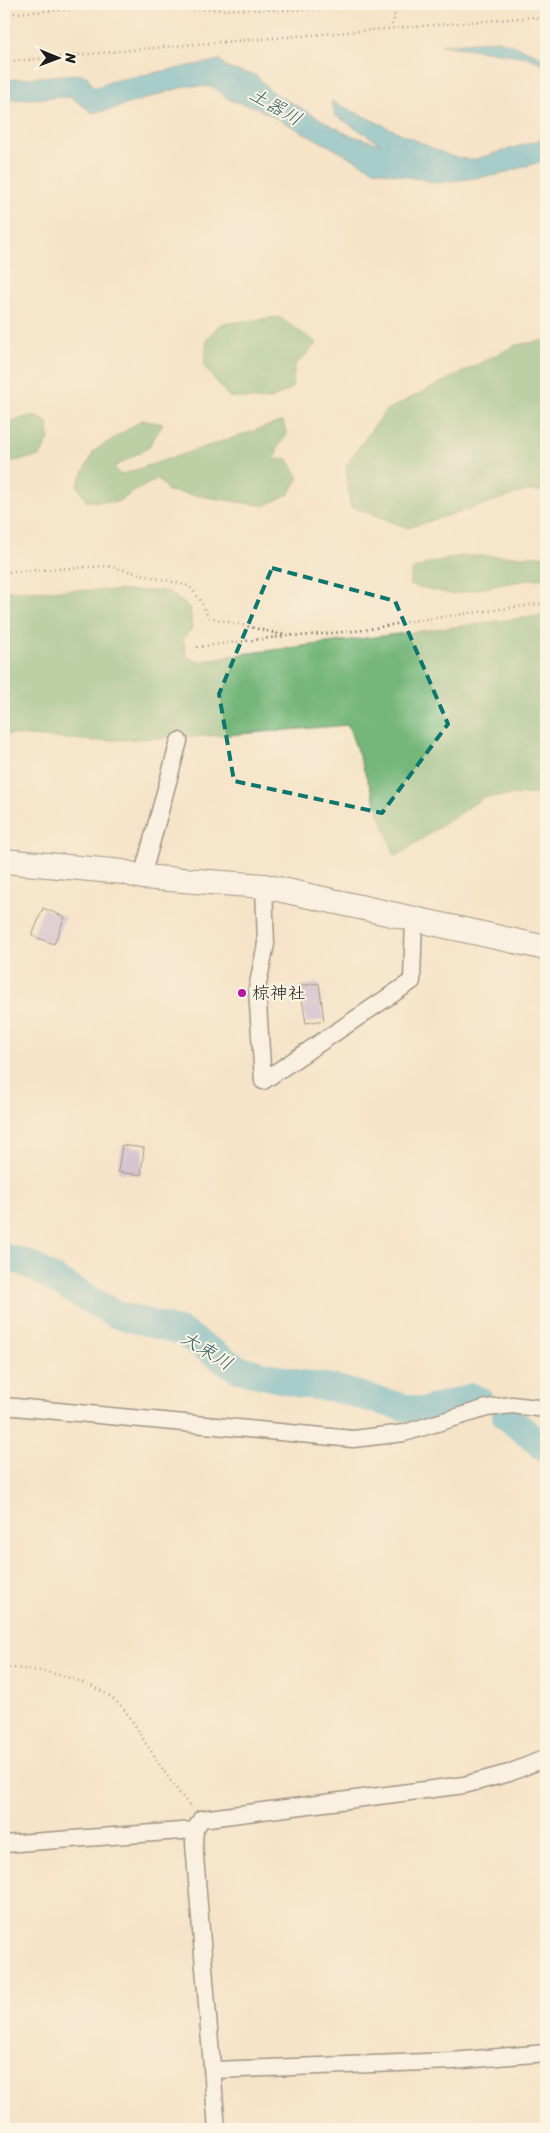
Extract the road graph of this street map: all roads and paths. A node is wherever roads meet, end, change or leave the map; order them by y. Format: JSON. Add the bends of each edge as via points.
{"nodes":[{"id":1,"x":141,"y":4,"type":"edge"},
{"id":2,"x":160,"y":4,"type":"edge"},
{"id":3,"x":4,"y":14,"type":"edge"},
{"id":4,"x":546,"y":22,"type":"edge"},
{"id":5,"x":390,"y":28,"type":"junction"},
{"id":6,"x":4,"y":62,"type":"edge"},
{"id":7,"x":4,"y":572,"type":"edge"},
{"id":8,"x":546,"y":603,"type":"edge"},
{"id":9,"x":293,"y":635,"type":"junction"},
{"id":10,"x":197,"y":647,"type":"dead end"},
{"id":11,"x":179,"y":741,"type":"dead end"},
{"id":12,"x":4,"y":861,"type":"edge"},
{"id":13,"x":142,"y":877,"type":"junction"},
{"id":14,"x":264,"y":886,"type":"junction"},
{"id":15,"x":414,"y":918,"type":"junction"},
{"id":16,"x":546,"y":948,"type":"edge"},
{"id":17,"x":4,"y":1406,"type":"edge"},
{"id":18,"x":546,"y":1409,"type":"edge"},
{"id":19,"x":4,"y":1668,"type":"edge"},
{"id":20,"x":546,"y":1758,"type":"edge"},
{"id":21,"x":198,"y":1824,"type":"junction"},
{"id":22,"x":4,"y":1844,"type":"edge"},
{"id":23,"x":546,"y":2053,"type":"edge"},
{"id":24,"x":212,"y":2070,"type":"junction"},
{"id":25,"x":217,"y":2129,"type":"edge"}],
"edges":[{"from":1,"to":3,"type":"path"},
{"from":2,"to":5,"type":"path","via":[[166,9],[389,7],[395,16]]},
{"from":4,"to":5,"type":"path","via":[[534,17]]},
{"from":5,"to":6,"type":"path"},
{"from":7,"to":9,"type":"path","via":[[108,566],[189,586],[208,617]]},
{"from":8,"to":9,"type":"path","via":[[364,630]]},
{"from":9,"to":10,"type":"path"},
{"from":11,"to":13,"type":"street"},
{"from":12,"to":13,"type":"street","via":[[124,872]]},
{"from":13,"to":14,"type":"street"},
{"from":14,"to":15,"type":"street"},
{"from":14,"to":15,"type":"street","via":[[266,944],[257,989],[263,1080],[412,981]]},
{"from":15,"to":16,"type":"street"},
{"from":17,"to":18,"type":"street","via":[[353,1438],[404,1433],[487,1408]]},
{"from":19,"to":21,"type":"path","via":[[66,1677],[100,1689],[120,1705]]},
{"from":20,"to":21,"type":"street","via":[[510,1773],[464,1785]]},
{"from":21,"to":22,"type":"street"},
{"from":21,"to":24,"type":"street"},
{"from":23,"to":24,"type":"street","via":[[452,2061]]},
{"from":24,"to":25,"type":"street"}]}
